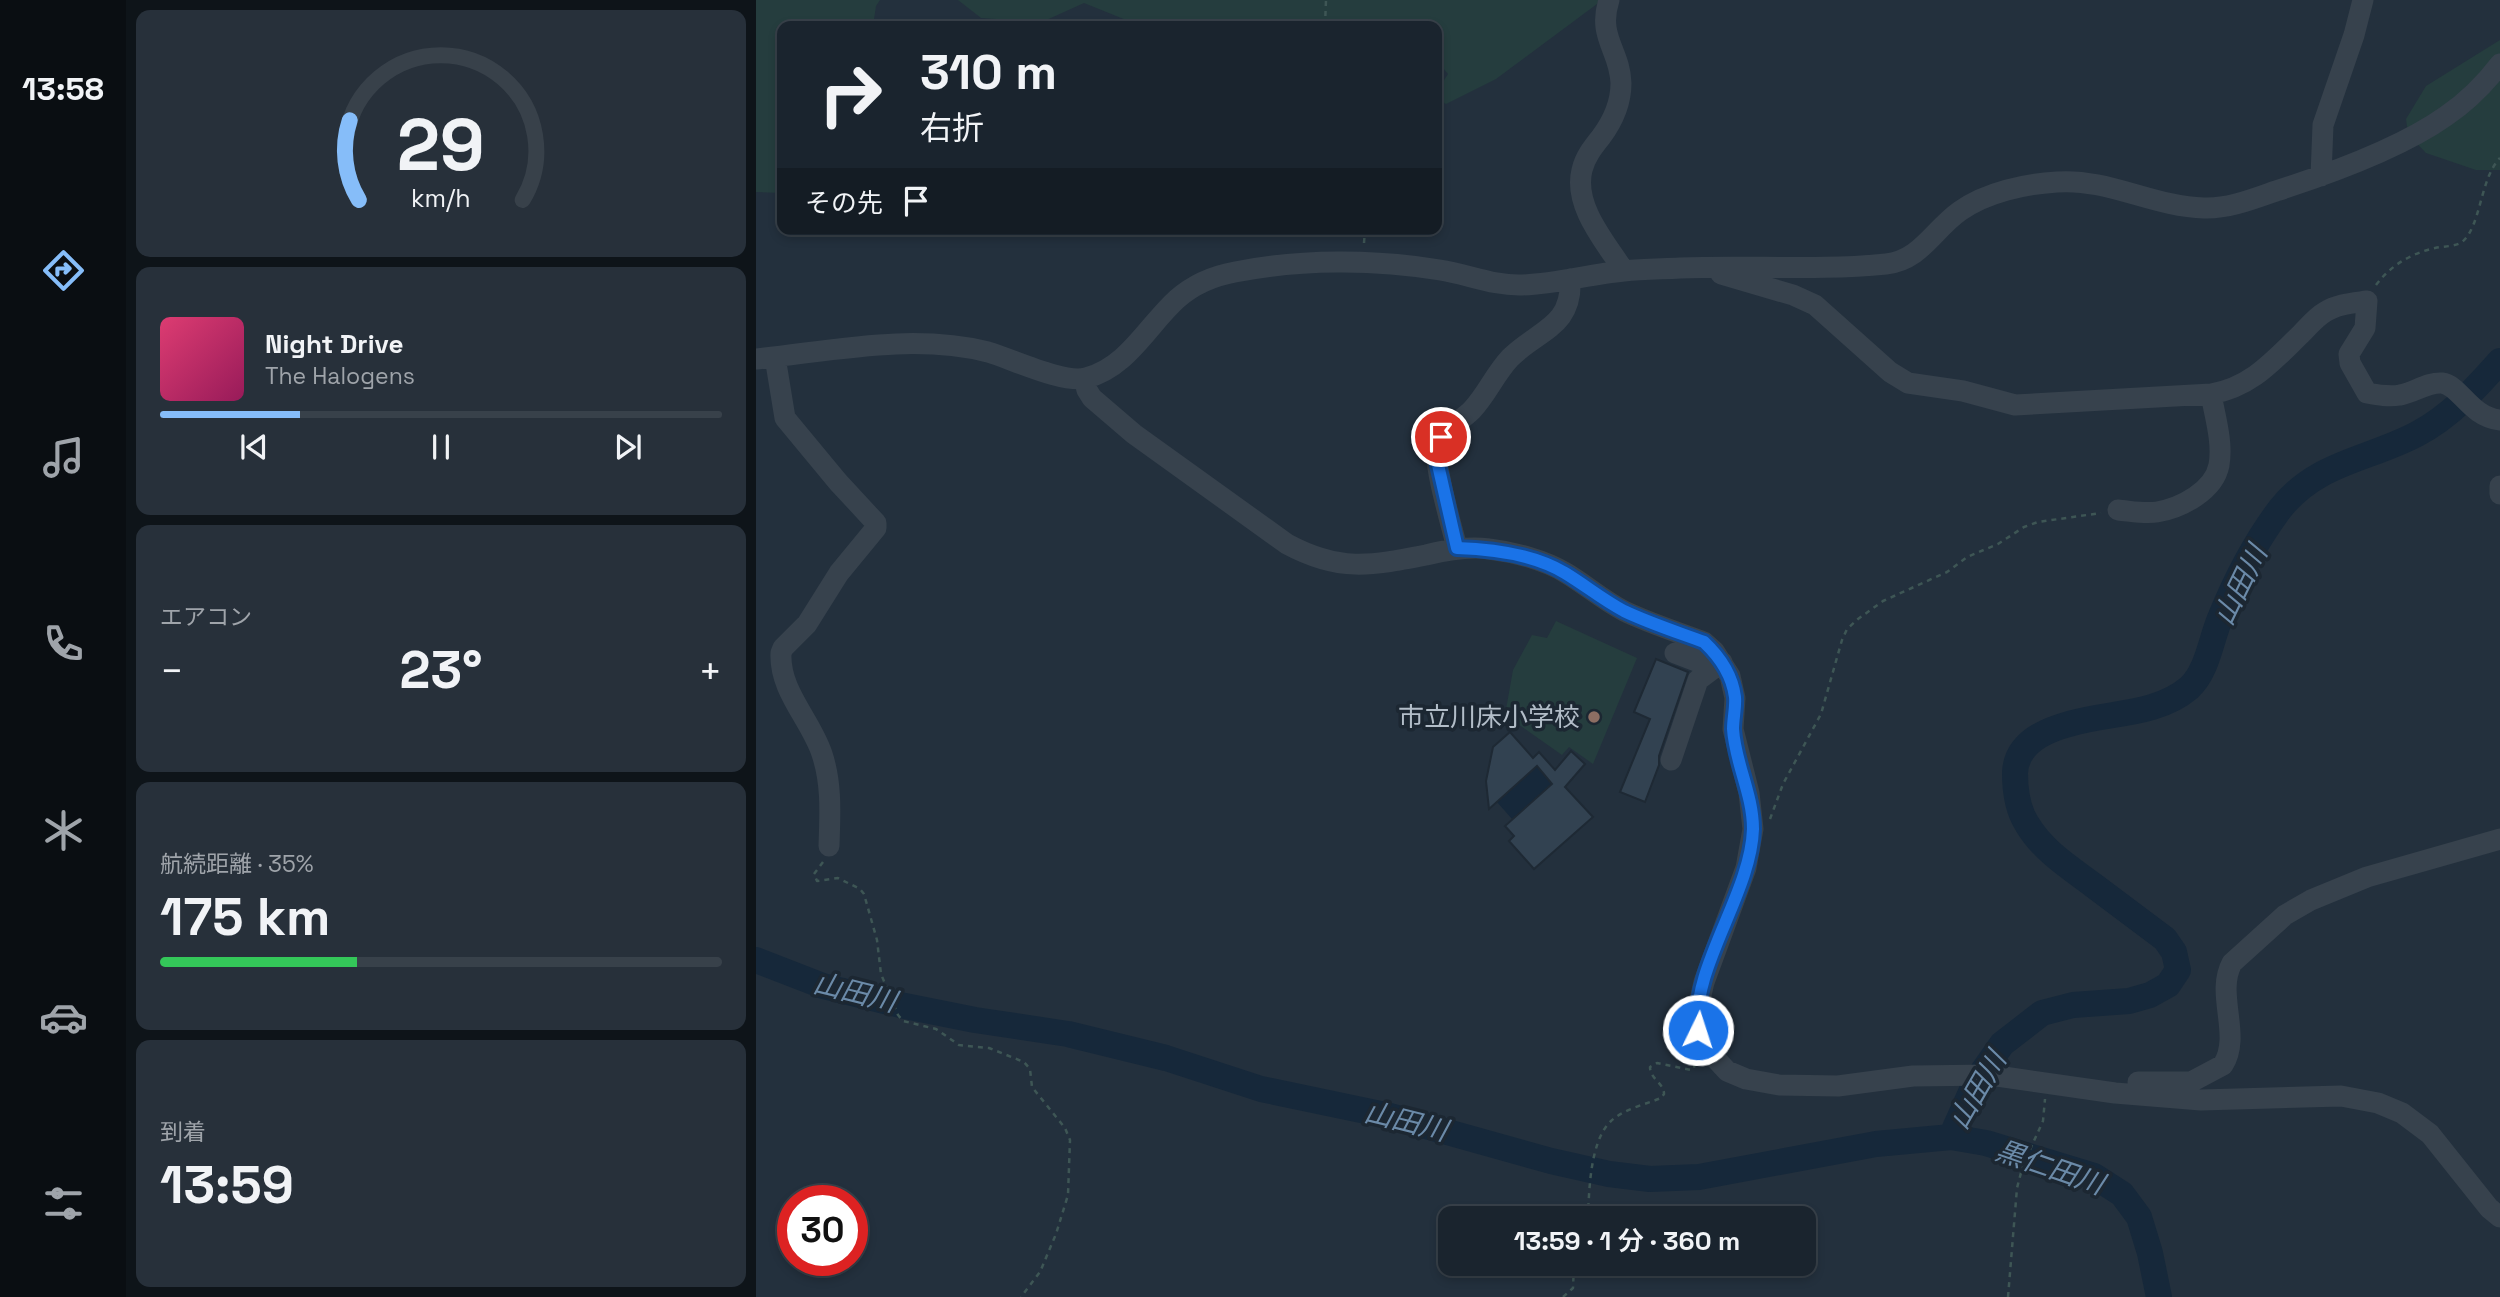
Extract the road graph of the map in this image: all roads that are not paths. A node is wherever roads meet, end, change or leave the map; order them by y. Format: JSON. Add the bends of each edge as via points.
{"nodes":[{"id":1,"x":1609,"y":0,"type":"edge"},
{"id":2,"x":2363,"y":0,"type":"edge"},
{"id":3,"x":2500,"y":64,"type":"edge"},
{"id":4,"x":2321,"y":176,"type":"junction"},
{"id":5,"x":1711,"y":267,"type":"junction"},
{"id":6,"x":1625,"y":271,"type":"junction"},
{"id":7,"x":1570,"y":279,"type":"junction"},
{"id":8,"x":766,"y":358,"type":"edge"},
{"id":9,"x":1084,"y":379,"type":"junction"},
{"id":10,"x":2211,"y":394,"type":"junction"},
{"id":11,"x":2500,"y":420,"type":"edge"},
{"id":12,"x":2500,"y":486,"type":"edge"},
{"id":13,"x":2500,"y":494,"type":"edge"},
{"id":14,"x":2118,"y":510,"type":"road end"},
{"id":15,"x":1457,"y":548,"type":"junction"},
{"id":16,"x":1675,"y":653,"type":"dead end"},
{"id":17,"x":1718,"y":665,"type":"junction"},
{"id":18,"x":1671,"y":760,"type":"dead end"},
{"id":19,"x":2500,"y":839,"type":"edge"},
{"id":20,"x":829,"y":846,"type":"road end"},
{"id":21,"x":2115,"y":1093,"type":"junction"},
{"id":22,"x":2500,"y":1217,"type":"edge"}],
"edges":[{"from":1,"to":6,"type":"street","via":[[1606,33],[1619,66],[1620,96],[1609,126],[1587,156],[1580,184],[1587,212]]},
{"from":2,"to":4,"type":"street","via":[[2323,125]]},
{"from":3,"to":4,"type":"street","via":[[2483,87],[2443,118]]},
{"from":4,"to":5,"type":"street","via":[[2243,202],[2208,208],[2176,206],[2079,181],[2057,182],[2018,188],[1966,207],[1922,249],[1891,263],[1794,269]]},
{"from":5,"to":6,"type":"street"},
{"from":5,"to":10,"type":"street","via":[[1815,305],[1908,383],[2015,405]]},
{"from":6,"to":7,"type":"street"},
{"from":7,"to":9,"type":"street","via":[[1499,284],[1443,271],[1362,263],[1306,263],[1239,271],[1190,289],[1126,354]]},
{"from":7,"to":15,"type":"street","via":[[1568,306],[1559,320],[1510,358],[1470,411],[1441,437],[1436,456]]},
{"from":8,"to":9,"type":"street","via":[[927,343],[980,351],[1066,378]]},
{"from":8,"to":20,"type":"street","via":[[785,418],[876,523],[807,624],[781,653],[791,695],[827,770]]},
{"from":9,"to":15,"type":"street","via":[[1092,398],[1134,434],[1307,555],[1330,562],[1381,564]]},
{"from":10,"to":11,"type":"street","via":[[2245,384],[2323,312],[2367,301],[2365,328],[2349,354],[2367,393],[2401,395],[2441,383],[2487,419]]},
{"from":10,"to":14,"type":"street","via":[[2220,447],[2219,467],[2211,483],[2200,493],[2155,512]]},
{"from":12,"to":13,"type":"street"},
{"from":15,"to":17,"type":"street","via":[[1514,554],[1564,572],[1624,611],[1704,642]]},
{"from":16,"to":17,"type":"street"},
{"from":17,"to":18,"type":"street","via":[[1698,680]]},
{"from":17,"to":21,"type":"street","via":[[1730,676],[1735,698],[1733,729],[1753,829],[1746,868],[1698,1003],[1703,1045],[1727,1071],[1779,1085],[1838,1086],[1963,1074]]},
{"from":19,"to":21,"type":"street","via":[[2367,877],[2299,906],[2228,971],[2230,1045],[2222,1065],[2191,1082],[2136,1083]]},
{"from":21,"to":22,"type":"street","via":[[2201,1100],[2341,1096],[2378,1103],[2402,1113],[2430,1134]]}]}
